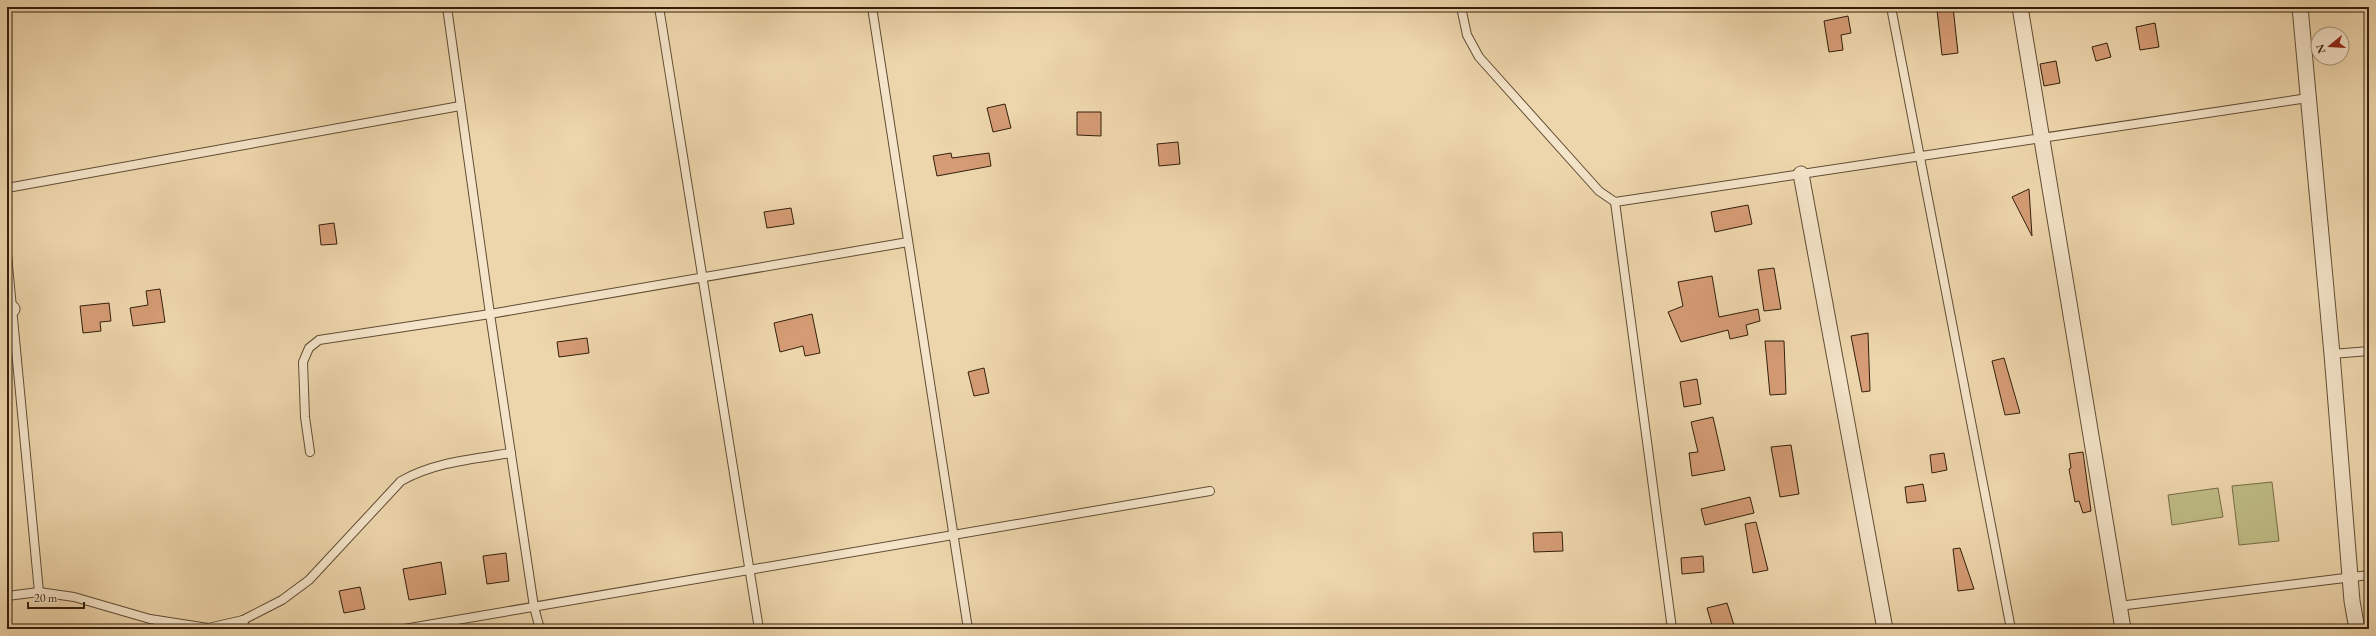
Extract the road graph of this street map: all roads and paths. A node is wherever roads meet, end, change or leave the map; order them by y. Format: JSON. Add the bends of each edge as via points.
{"nodes":[{"id":1,"x":447,"y":7,"type":"edge"},
{"id":2,"x":659,"y":7,"type":"edge"},
{"id":3,"x":872,"y":7,"type":"edge"},
{"id":4,"x":1455,"y":7,"type":"edge"},
{"id":5,"x":1461,"y":7,"type":"edge"},
{"id":6,"x":1891,"y":7,"type":"edge"},
{"id":7,"x":2020,"y":7,"type":"edge"},
{"id":8,"x":2300,"y":7,"type":"edge"},
{"id":9,"x":1461,"y":16,"type":"junction"},
{"id":10,"x":2308,"y":98,"type":"junction"},
{"id":11,"x":460,"y":106,"type":"junction"},
{"id":12,"x":2042,"y":138,"type":"junction"},
{"id":13,"x":1920,"y":156,"type":"junction"},
{"id":14,"x":1801,"y":174,"type":"junction"},
{"id":15,"x":7,"y":188,"type":"edge"},
{"id":16,"x":1615,"y":202,"type":"junction"},
{"id":17,"x":908,"y":242,"type":"junction"},
{"id":18,"x":7,"y":255,"type":"edge"},
{"id":19,"x":703,"y":278,"type":"junction"},
{"id":20,"x":10,"y":310,"type":"edge"},
{"id":21,"x":490,"y":314,"type":"junction"},
{"id":22,"x":2369,"y":351,"type":"edge"},
{"id":23,"x":2332,"y":354,"type":"junction"},
{"id":24,"x":310,"y":452,"type":"dead end"},
{"id":25,"x":511,"y":453,"type":"junction"},
{"id":26,"x":1210,"y":491,"type":"dead end"},
{"id":27,"x":954,"y":535,"type":"junction"},
{"id":28,"x":750,"y":570,"type":"junction"},
{"id":29,"x":2369,"y":575,"type":"edge"},
{"id":30,"x":2350,"y":578,"type":"junction"},
{"id":31,"x":39,"y":592,"type":"junction"},
{"id":32,"x":7,"y":596,"type":"edge"},
{"id":33,"x":2119,"y":606,"type":"junction"},
{"id":34,"x":534,"y":607,"type":"junction"},
{"id":35,"x":243,"y":620,"type":"junction"},
{"id":36,"x":245,"y":629,"type":"edge"},
{"id":37,"x":404,"y":629,"type":"edge"},
{"id":38,"x":540,"y":629,"type":"edge"},
{"id":39,"x":759,"y":629,"type":"edge"},
{"id":40,"x":968,"y":629,"type":"edge"},
{"id":41,"x":1672,"y":629,"type":"edge"},
{"id":42,"x":1885,"y":629,"type":"edge"},
{"id":43,"x":2011,"y":629,"type":"edge"},
{"id":44,"x":2123,"y":629,"type":"edge"},
{"id":45,"x":2357,"y":629,"type":"edge"}],
"edges":[{"from":1,"to":11,"type":"lane"},
{"from":2,"to":19,"type":"lane"},
{"from":3,"to":17,"type":"lane"},
{"from":4,"to":9,"type":"lane"},
{"from":5,"to":9,"type":"lane"},
{"from":6,"to":13,"type":"lane"},
{"from":7,"to":12,"type":"street"},
{"from":8,"to":10,"type":"street"},
{"from":9,"to":16,"type":"lane","via":[[1467,35],[1479,57],[1599,191]]},
{"from":10,"to":12,"type":"lane"},
{"from":10,"to":23,"type":"street"},
{"from":11,"to":15,"type":"lane"},
{"from":11,"to":21,"type":"lane"},
{"from":12,"to":13,"type":"lane"},
{"from":12,"to":33,"type":"street"},
{"from":13,"to":14,"type":"lane"},
{"from":13,"to":43,"type":"lane"},
{"from":14,"to":16,"type":"lane"},
{"from":14,"to":42,"type":"street"},
{"from":16,"to":41,"type":"lane"},
{"from":17,"to":19,"type":"lane"},
{"from":17,"to":27,"type":"lane"},
{"from":18,"to":20,"type":"lane"},
{"from":19,"to":21,"type":"lane"},
{"from":19,"to":28,"type":"lane"},
{"from":20,"to":31,"type":"lane"},
{"from":21,"to":24,"type":"lane","via":[[319,340],[309,348],[303,362],[305,417]]},
{"from":21,"to":25,"type":"lane"},
{"from":22,"to":23,"type":"lane"},
{"from":23,"to":30,"type":"street"},
{"from":25,"to":34,"type":"lane"},
{"from":25,"to":35,"type":"lane","via":[[417,471],[401,481],[309,580],[282,600]]},
{"from":26,"to":27,"type":"lane"},
{"from":27,"to":28,"type":"lane"},
{"from":27,"to":40,"type":"lane"},
{"from":28,"to":34,"type":"lane"},
{"from":28,"to":39,"type":"lane"},
{"from":29,"to":30,"type":"lane"},
{"from":30,"to":33,"type":"lane"},
{"from":30,"to":45,"type":"street"},
{"from":31,"to":32,"type":"lane"},
{"from":31,"to":35,"type":"lane","via":[[74,597],[150,619],[208,628]]},
{"from":33,"to":44,"type":"street"},
{"from":34,"to":37,"type":"lane"},
{"from":34,"to":38,"type":"lane"},
{"from":35,"to":36,"type":"lane"}]}
